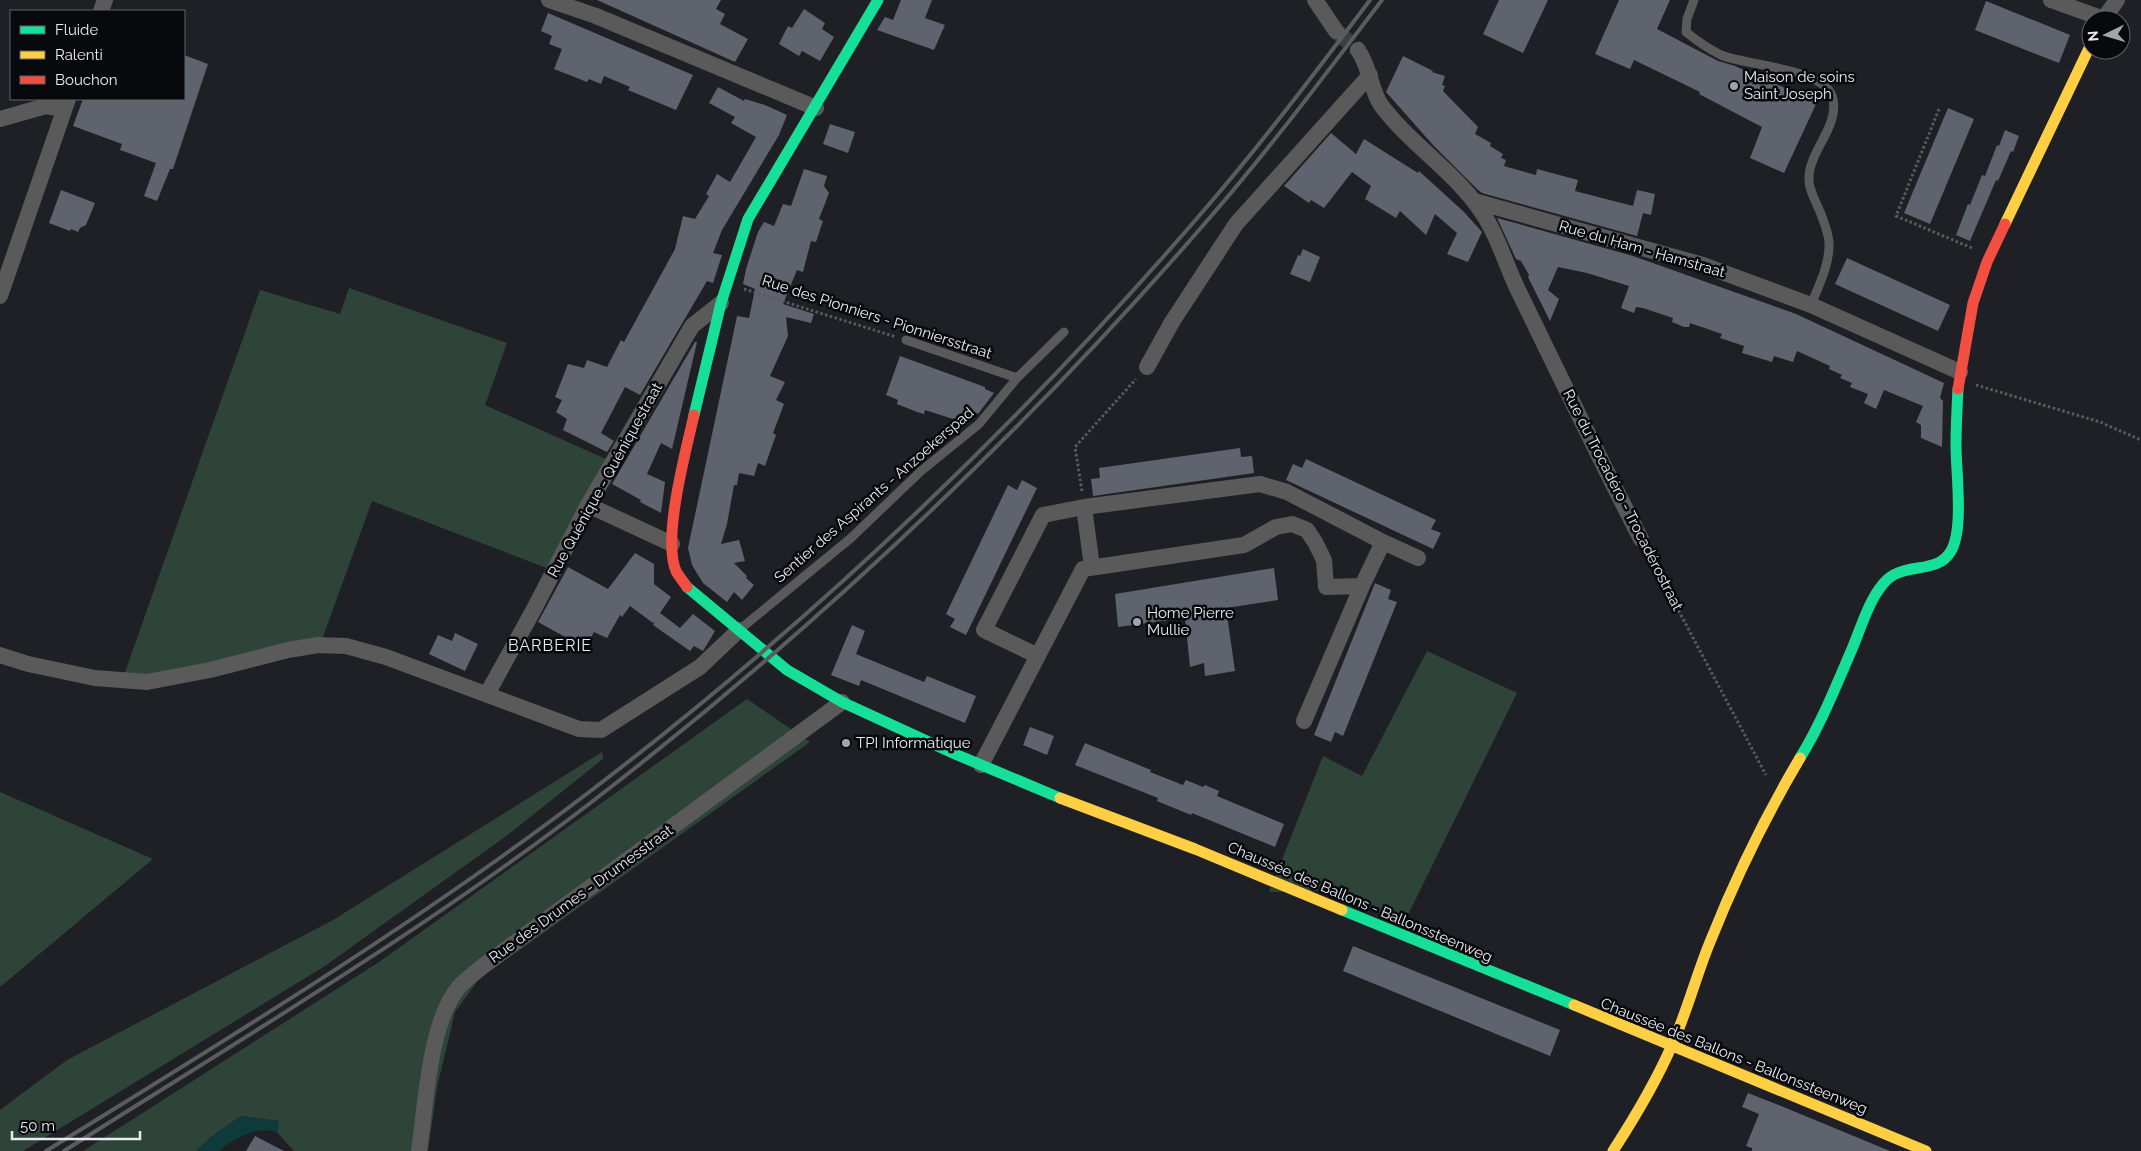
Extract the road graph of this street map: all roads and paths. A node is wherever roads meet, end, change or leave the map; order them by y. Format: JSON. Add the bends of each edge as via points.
{"nodes":[{"id":1,"x":549,"y":0,"type":"edge"},
{"id":2,"x":878,"y":0,"type":"edge"},
{"id":3,"x":1316,"y":0,"type":"edge"},
{"id":4,"x":1694,"y":0,"type":"edge"},
{"id":5,"x":2051,"y":0,"type":"edge"},
{"id":6,"x":2081,"y":11,"type":"edge"},
{"id":7,"x":1336,"y":31,"type":"tunnel mouth"},
{"id":8,"x":1358,"y":50,"type":"tunnel mouth"},
{"id":9,"x":2083,"y":60,"type":"edge"},
{"id":10,"x":1370,"y":74,"type":"junction"},
{"id":11,"x":66,"y":104,"type":"edge"},
{"id":12,"x":816,"y":108,"type":"junction"},
{"id":13,"x":1939,"y":109,"type":"dead end"},
{"id":14,"x":0,"y":119,"type":"edge"},
{"id":15,"x":1474,"y":201,"type":"junction"},
{"id":16,"x":1991,"y":256,"type":"junction"},
{"id":17,"x":728,"y":284,"type":"junction"},
{"id":18,"x":0,"y":296,"type":"edge"},
{"id":19,"x":721,"y":303,"type":"junction"},
{"id":20,"x":1811,"y":305,"type":"junction"},
{"id":21,"x":1064,"y":332,"type":"dead end"},
{"id":22,"x":906,"y":340,"type":"joint"},
{"id":23,"x":1147,"y":368,"type":"joint"},
{"id":24,"x":1959,"y":376,"type":"junction"},
{"id":25,"x":1017,"y":378,"type":"junction"},
{"id":26,"x":2141,"y":440,"type":"edge"},
{"id":27,"x":588,"y":505,"type":"junction"},
{"id":28,"x":1084,"y":507,"type":"junction"},
{"id":29,"x":1641,"y":539,"type":"joint"},
{"id":30,"x":1384,"y":542,"type":"junction"},
{"id":31,"x":672,"y":544,"type":"junction"},
{"id":32,"x":1418,"y":558,"type":"dead end"},
{"id":33,"x":1092,"y":568,"type":"junction"},
{"id":34,"x":1362,"y":586,"type":"junction"},
{"id":35,"x":739,"y":630,"type":"junction"},
{"id":36,"x":0,"y":655,"type":"edge"},
{"id":37,"x":1038,"y":656,"type":"junction"},
{"id":38,"x":487,"y":694,"type":"junction"},
{"id":39,"x":842,"y":702,"type":"junction"},
{"id":40,"x":1304,"y":721,"type":"dead end"},
{"id":41,"x":981,"y":765,"type":"junction"},
{"id":42,"x":1777,"y":796,"type":"junction"},
{"id":43,"x":1672,"y":1044,"type":"junction"},
{"id":44,"x":419,"y":1151,"type":"edge"},
{"id":45,"x":1613,"y":1151,"type":"edge"},
{"id":46,"x":1926,"y":1151,"type":"edge"}],
"edges":[{"from":1,"to":12,"type":"street","via":[[596,16]]},
{"from":2,"to":12,"type":"street","name":"Chaussée des Ballons - Ballonssteenweg"},
{"from":3,"to":7,"type":"street"},
{"from":4,"to":20,"type":"lane","via":[[1686,32],[1700,43],[1722,55],[1822,82],[1833,99],[1832,117],[1808,180],[1829,244]]},
{"from":5,"to":6,"type":"street"},
{"from":8,"to":10,"type":"street"},
{"from":9,"to":16,"type":"street"},
{"from":10,"to":15,"type":"street","via":[[1380,104]]},
{"from":10,"to":23,"type":"street","via":[[1236,224],[1172,322]]},
{"from":11,"to":14,"type":"street"},
{"from":11,"to":18,"type":"street"},
{"from":12,"to":17,"type":"street","name":"Chaussée des Ballons - Ballonssteenweg","via":[[748,218]]},
{"from":13,"to":16,"type":"path","via":[[1896,216]]},
{"from":15,"to":20,"type":"street","name":"Rue du Ham - Hamstraat","via":[[1703,265]]},
{"from":15,"to":29,"type":"street","name":"Rue du Trocadéro - Trocadérostraat","via":[[1488,223],[1591,443]]},
{"from":16,"to":24,"type":"street","via":[[1973,303]]},
{"from":17,"to":19,"type":"street","name":"Chaussée des Ballons - Ballonssteenweg"},
{"from":17,"to":22,"type":"path","name":"Rue des Pionniers - Pionniersstraat"},
{"from":19,"to":27,"type":"street","name":"Rue Quénique - Quéniquestraat","via":[[692,326]]},
{"from":19,"to":31,"type":"street","name":"Chaussée des Ballons - Ballonssteenweg","via":[[678,488]]},
{"from":20,"to":24,"type":"street","name":"Rue du Ham - Hamstraat"},
{"from":21,"to":25,"type":"lane","name":"Sentier des Aspirants - Anzoekerspad"},
{"from":22,"to":25,"type":"lane","name":"Rue des Pionniers - Pionniersstraat"},
{"from":23,"to":28,"type":"path","via":[[1075,447]]},
{"from":24,"to":26,"type":"path","via":[[2100,422]]},
{"from":24,"to":42,"type":"street","via":[[1956,444],[1958,522],[1955,541],[1940,562],[1892,574],[1880,586],[1836,689]]},
{"from":25,"to":35,"type":"lane","name":"Sentier des Aspirants - Anzoekerspad","via":[[979,424],[921,470],[851,538]]},
{"from":27,"to":31,"type":"street"},
{"from":27,"to":38,"type":"street","name":"Rue Quénique - Quéniquestraat"},
{"from":28,"to":30,"type":"street","via":[[1260,484],[1286,492]]},
{"from":28,"to":33,"type":"street"},
{"from":28,"to":37,"type":"street","via":[[1043,515],[984,630]]},
{"from":29,"to":42,"type":"path","name":"Rue du Trocadéro - Trocadérostraat"},
{"from":30,"to":32,"type":"street"},
{"from":30,"to":34,"type":"street"},
{"from":31,"to":35,"type":"street","name":"Chaussée des Ballons - Ballonssteenweg","via":[[676,571],[690,591]]},
{"from":33,"to":34,"type":"street","via":[[1244,545],[1276,527],[1292,524],[1307,530],[1315,542],[1324,560],[1326,587]]},
{"from":33,"to":37,"type":"street","via":[[1083,569]]},
{"from":34,"to":40,"type":"street"},
{"from":35,"to":38,"type":"street","via":[[700,667],[600,730],[579,729]]},
{"from":35,"to":39,"type":"street","name":"Chaussée des Ballons - Ballonssteenweg","via":[[787,670]]},
{"from":36,"to":38,"type":"street","via":[[95,678],[147,682],[318,644],[346,646]]},
{"from":37,"to":41,"type":"street"},
{"from":39,"to":41,"type":"street","name":"Chaussée des Ballons - Ballonssteenweg"},
{"from":39,"to":44,"type":"street","name":"Rue des Drumes - Drumesstraat","via":[[483,966],[459,987],[442,1017],[433,1054]]},
{"from":41,"to":43,"type":"street","name":"Chaussée des Ballons - Ballonssteenweg"},
{"from":42,"to":43,"type":"street","via":[[1710,942]]},
{"from":43,"to":45,"type":"street","via":[[1639,1110]]},
{"from":43,"to":46,"type":"street","name":"Chaussée des Ballons - Ballonssteenweg"}]}
